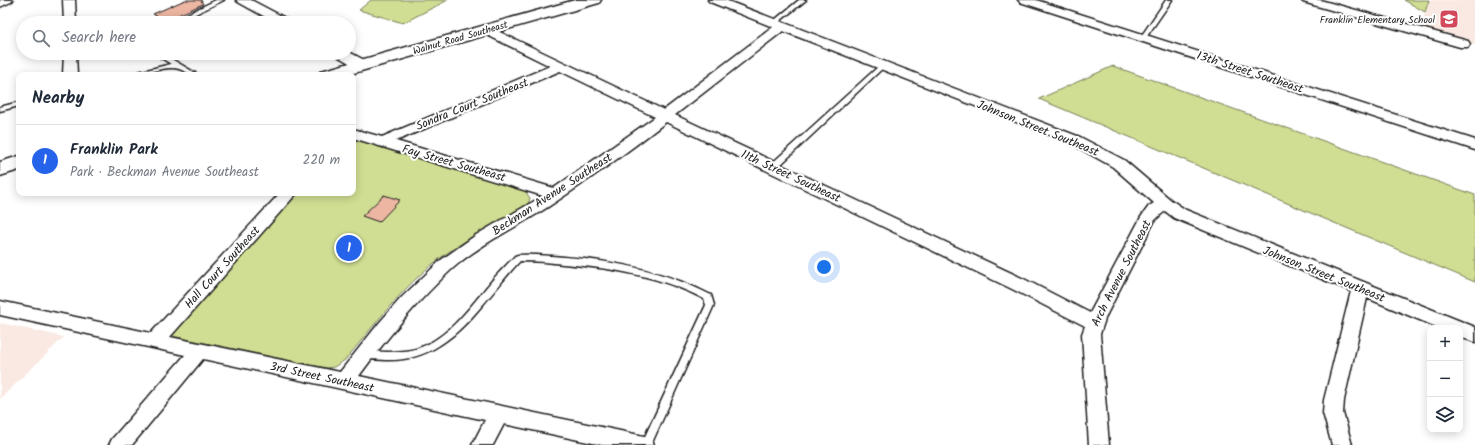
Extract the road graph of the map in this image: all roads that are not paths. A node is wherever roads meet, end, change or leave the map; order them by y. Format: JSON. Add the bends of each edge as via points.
{"nodes":[{"id":1,"x":7,"y":0,"type":"edge"},
{"id":2,"x":69,"y":0,"type":"edge"},
{"id":3,"x":221,"y":0,"type":"edge"},
{"id":4,"x":242,"y":0,"type":"edge"},
{"id":5,"x":593,"y":0,"type":"edge"},
{"id":6,"x":714,"y":0,"type":"edge"},
{"id":7,"x":802,"y":0,"type":"edge"},
{"id":8,"x":1024,"y":0,"type":"edge"},
{"id":9,"x":1169,"y":0,"type":"edge"},
{"id":10,"x":1306,"y":0,"type":"edge"},
{"id":11,"x":0,"y":3,"type":"edge"},
{"id":12,"x":70,"y":16,"type":"edge"},
{"id":13,"x":187,"y":16,"type":"edge"},
{"id":14,"x":272,"y":16,"type":"edge"},
{"id":15,"x":777,"y":25,"type":"junction"},
{"id":16,"x":487,"y":30,"type":"junction"},
{"id":17,"x":1143,"y":38,"type":"junction"},
{"id":18,"x":1464,"y":44,"type":"dead end"},
{"id":19,"x":70,"y":60,"type":"edge"},
{"id":20,"x":169,"y":60,"type":"edge"},
{"id":21,"x":353,"y":60,"type":"edge"},
{"id":22,"x":363,"y":65,"type":"junction"},
{"id":23,"x":180,"y":66,"type":"junction"},
{"id":24,"x":561,"y":66,"type":"junction"},
{"id":25,"x":882,"y":66,"type":"junction"},
{"id":26,"x":70,"y":72,"type":"edge"},
{"id":27,"x":144,"y":72,"type":"edge"},
{"id":28,"x":191,"y":72,"type":"edge"},
{"id":29,"x":338,"y":72,"type":"edge"},
{"id":30,"x":16,"y":105,"type":"edge"},
{"id":31,"x":0,"y":109,"type":"edge"},
{"id":32,"x":665,"y":116,"type":"junction"},
{"id":33,"x":356,"y":134,"type":"edge"},
{"id":34,"x":383,"y":142,"type":"junction"},
{"id":35,"x":1475,"y":145,"type":"edge"},
{"id":36,"x":16,"y":165,"type":"edge"},
{"id":37,"x":773,"y":167,"type":"junction"},
{"id":38,"x":0,"y":169,"type":"edge"},
{"id":39,"x":555,"y":194,"type":"junction"},
{"id":40,"x":286,"y":196,"type":"edge"},
{"id":41,"x":1164,"y":204,"type":"junction"},
{"id":42,"x":1360,"y":289,"type":"junction"},
{"id":43,"x":0,"y":308,"type":"edge"},
{"id":44,"x":1094,"y":323,"type":"junction"},
{"id":45,"x":1451,"y":325,"type":"edge"},
{"id":46,"x":1463,"y":330,"type":"edge"},
{"id":47,"x":1475,"y":335,"type":"edge"},
{"id":48,"x":155,"y":341,"type":"junction"},
{"id":49,"x":199,"y":351,"type":"junction"},
{"id":50,"x":364,"y":355,"type":"junction"},
{"id":51,"x":343,"y":382,"type":"junction"},
{"id":52,"x":498,"y":415,"type":"junction"},
{"id":53,"x":119,"y":445,"type":"edge"},
{"id":54,"x":482,"y":445,"type":"edge"},
{"id":55,"x":645,"y":445,"type":"edge"},
{"id":56,"x":1099,"y":445,"type":"edge"},
{"id":57,"x":1342,"y":445,"type":"edge"}],
"edges":[{"from":1,"to":11,"type":"street"},
{"from":2,"to":12,"type":"street"},
{"from":3,"to":13,"type":"lane"},
{"from":4,"to":14,"type":"street"},
{"from":5,"to":16,"type":"main road","name":"Walnut Road Southeast"},
{"from":6,"to":15,"type":"street","name":"Johnson Street Southeast"},
{"from":7,"to":15,"type":"lane"},
{"from":8,"to":17,"type":"street","name":"13th Street Southeast"},
{"from":9,"to":17,"type":"lane"},
{"from":10,"to":18,"type":"street"},
{"from":15,"to":25,"type":"street","name":"Johnson Street Southeast"},
{"from":15,"to":32,"type":"street","name":"Beckman Avenue Southeast"},
{"from":16,"to":22,"type":"main road","name":"Walnut Road Southeast"},
{"from":16,"to":24,"type":"street","name":"11th Street Southeast"},
{"from":17,"to":35,"type":"street","name":"13th Street Southeast"},
{"from":19,"to":26,"type":"street"},
{"from":20,"to":23,"type":"lane"},
{"from":21,"to":22,"type":"street"},
{"from":22,"to":29,"type":"main road","name":"Walnut Road Southeast"},
{"from":23,"to":27,"type":"lane","via":[[167,66]]},
{"from":23,"to":28,"type":"lane"},
{"from":24,"to":32,"type":"street","name":"11th Street Southeast"},
{"from":24,"to":34,"type":"street","name":"Sondra Court Southeast"},
{"from":25,"to":37,"type":"lane"},
{"from":25,"to":41,"type":"street","name":"Johnson Street Southeast","via":[[1092,148],[1124,168]]},
{"from":30,"to":31,"type":"lane"},
{"from":32,"to":37,"type":"street","name":"11th Street Southeast"},
{"from":32,"to":39,"type":"street","name":"Beckman Avenue Southeast"},
{"from":33,"to":34,"type":"street","name":"Fay Street Southeast"},
{"from":34,"to":39,"type":"street","name":"Fay Street Southeast"},
{"from":36,"to":38,"type":"main road"},
{"from":37,"to":44,"type":"street","name":"11th Street Southeast"},
{"from":39,"to":50,"type":"street","name":"Beckman Avenue Southeast","via":[[447,264],[408,302]]},
{"from":40,"to":48,"type":"street","name":"Hall Court Southeast"},
{"from":41,"to":42,"type":"street","name":"Johnson Street Southeast","via":[[1199,223]]},
{"from":41,"to":44,"type":"street","name":"Arch Avenue Southeast","via":[[1148,217]]},
{"from":42,"to":45,"type":"street","name":"Johnson Street Southeast"},
{"from":42,"to":57,"type":"street","via":[[1334,400],[1333,412]]},
{"from":43,"to":48,"type":"street","name":"3rd Street Southeast"},
{"from":44,"to":56,"type":"street","name":"Arch Avenue Southeast","via":[[1091,334]]},
{"from":46,"to":47,"type":"street","name":"Johnson Street Southeast"},
{"from":48,"to":49,"type":"street","name":"3rd Street Southeast"},
{"from":49,"to":51,"type":"street","name":"3rd Street Southeast"},
{"from":49,"to":53,"type":"street"},
{"from":50,"to":51,"type":"street","name":"Beckman Avenue Southeast"},
{"from":50,"to":55,"type":"lane","via":[[382,358],[409,355],[430,348],[449,336],[518,258],[588,263],[647,272],[690,287],[708,297],[710,305]]},
{"from":51,"to":52,"type":"street","name":"3rd Street Southeast"},
{"from":52,"to":54,"type":"street"},
{"from":52,"to":55,"type":"street","name":"3rd Street Southeast"}]}
